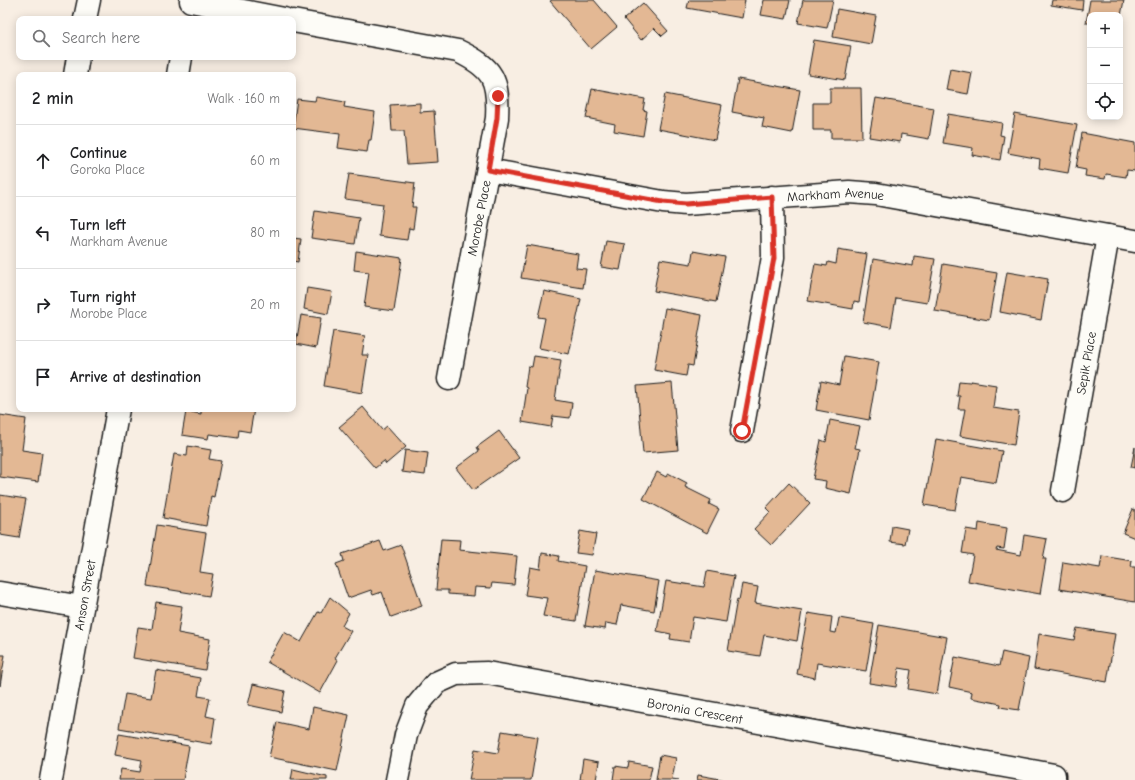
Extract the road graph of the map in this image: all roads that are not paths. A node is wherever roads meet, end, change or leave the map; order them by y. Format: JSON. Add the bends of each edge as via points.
{"nodes":[{"id":1,"x":89,"y":0,"type":"edge"},
{"id":2,"x":190,"y":7,"type":"edge"},
{"id":3,"x":86,"y":16,"type":"edge"},
{"id":4,"x":260,"y":16,"type":"edge"},
{"id":5,"x":296,"y":22,"type":"edge"},
{"id":6,"x":78,"y":60,"type":"edge"},
{"id":7,"x":180,"y":60,"type":"edge"},
{"id":8,"x":76,"y":72,"type":"edge"},
{"id":9,"x":178,"y":72,"type":"edge"},
{"id":10,"x":488,"y":170,"type":"junction"},
{"id":11,"x":772,"y":197,"type":"junction"},
{"id":12,"x":1108,"y":236,"type":"junction"},
{"id":13,"x":1135,"y":241,"type":"edge"},
{"id":14,"x":449,"y":379,"type":"dead end"},
{"id":15,"x":117,"y":412,"type":"edge"},
{"id":16,"x":742,"y":431,"type":"dead end"},
{"id":17,"x":1063,"y":491,"type":"dead end"},
{"id":18,"x":0,"y":593,"type":"edge"},
{"id":19,"x":82,"y":607,"type":"junction"},
{"id":20,"x":51,"y":780,"type":"edge"},
{"id":21,"x":397,"y":780,"type":"edge"},
{"id":22,"x":1054,"y":780,"type":"edge"}],
"edges":[{"from":1,"to":3,"type":"street"},
{"from":2,"to":4,"type":"street"},
{"from":5,"to":10,"type":"street","name":"Morobe Place","via":[[458,51],[477,60],[492,76],[498,96]]},
{"from":6,"to":8,"type":"street"},
{"from":7,"to":9,"type":"street"},
{"from":10,"to":11,"type":"street","name":"Markham Avenue","via":[[663,202],[686,204]]},
{"from":10,"to":14,"type":"street","name":"Morobe Place"},
{"from":11,"to":12,"type":"street","name":"Markham Avenue","via":[[848,192],[876,194]]},
{"from":11,"to":16,"type":"street","via":[[774,258]]},
{"from":12,"to":13,"type":"street","name":"Markham Avenue"},
{"from":12,"to":17,"type":"street","name":"Sepik Place"},
{"from":15,"to":19,"type":"street","name":"Anson Street"},
{"from":18,"to":19,"type":"street"},
{"from":19,"to":20,"type":"street","name":"Anson Street"},
{"from":21,"to":22,"type":"street","name":"Boronia Crescent","via":[[406,735],[417,706],[436,683],[456,674],[487,673],[1054,775]]}]}
